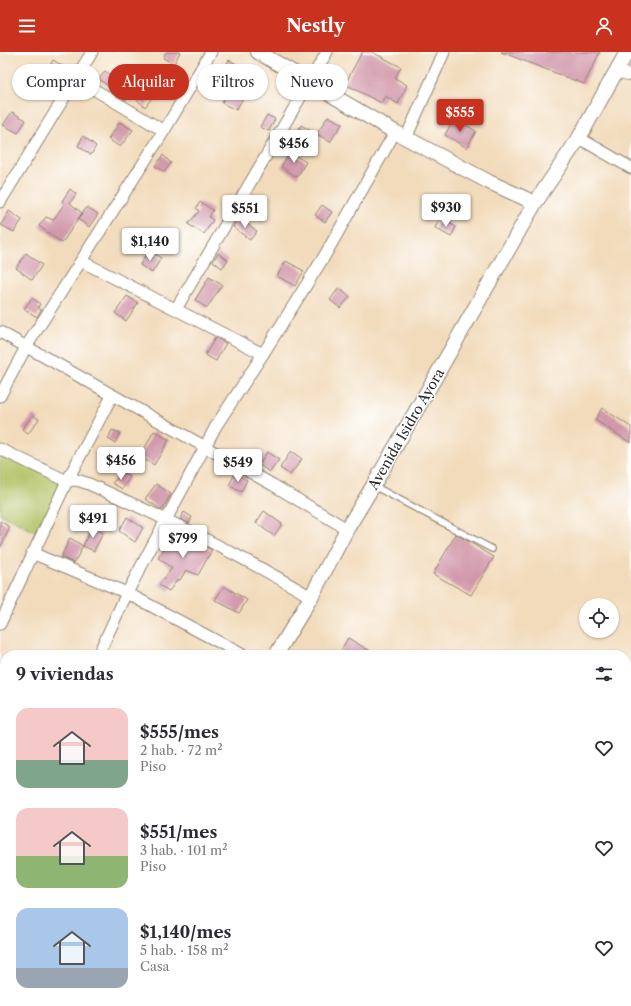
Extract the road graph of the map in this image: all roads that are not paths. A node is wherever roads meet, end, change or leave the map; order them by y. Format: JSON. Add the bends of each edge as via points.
{"nodes":[{"id":1,"x":92,"y":52,"type":"edge"},
{"id":2,"x":212,"y":52,"type":"edge"},
{"id":3,"x":258,"y":52,"type":"edge"},
{"id":4,"x":327,"y":52,"type":"edge"},
{"id":5,"x":444,"y":52,"type":"edge"},
{"id":6,"x":627,"y":52,"type":"edge"},
{"id":7,"x":84,"y":64,"type":"edge"},
{"id":8,"x":280,"y":64,"type":"edge"},
{"id":9,"x":320,"y":64,"type":"edge"},
{"id":10,"x":616,"y":72,"type":"junction"},
{"id":11,"x":631,"y":75,"type":"edge"},
{"id":12,"x":100,"y":93,"type":"edge"},
{"id":13,"x":62,"y":100,"type":"edge"},
{"id":14,"x":299,"y":100,"type":"edge"},
{"id":15,"x":342,"y":100,"type":"edge"},
{"id":16,"x":164,"y":131,"type":"junction"},
{"id":17,"x":401,"y":135,"type":"junction"},
{"id":18,"x":579,"y":138,"type":"junction"},
{"id":19,"x":631,"y":168,"type":"edge"},
{"id":20,"x":0,"y":202,"type":"edge"},
{"id":21,"x":535,"y":203,"type":"junction"},
{"id":22,"x":81,"y":261,"type":"junction"},
{"id":23,"x":176,"y":309,"type":"junction"},
{"id":24,"x":0,"y":332,"type":"edge"},
{"id":25,"x":26,"y":347,"type":"junction"},
{"id":26,"x":264,"y":354,"type":"junction"},
{"id":27,"x":0,"y":396,"type":"edge"},
{"id":28,"x":112,"y":396,"type":"junction"},
{"id":29,"x":204,"y":447,"type":"junction"},
{"id":30,"x":0,"y":449,"type":"edge"},
{"id":31,"x":67,"y":481,"type":"junction"},
{"id":32,"x":374,"y":486,"type":"junction"},
{"id":33,"x":167,"y":519,"type":"junction"},
{"id":34,"x":347,"y":529,"type":"junction"},
{"id":35,"x":492,"y":549,"type":"dead end"},
{"id":36,"x":32,"y":553,"type":"junction"},
{"id":37,"x":127,"y":593,"type":"junction"},
{"id":38,"x":311,"y":597,"type":"junction"},
{"id":39,"x":0,"y":624,"type":"edge"},
{"id":40,"x":100,"y":650,"type":"edge"},
{"id":41,"x":234,"y":650,"type":"edge"},
{"id":42,"x":279,"y":650,"type":"edge"}],
"edges":[{"from":1,"to":7,"type":"street"},
{"from":2,"to":16,"type":"street"},
{"from":3,"to":8,"type":"street"},
{"from":4,"to":9,"type":"street"},
{"from":5,"to":17,"type":"street"},
{"from":6,"to":10,"type":"street","name":"Avenida Isidro Ayora"},
{"from":10,"to":11,"type":"street"},
{"from":10,"to":18,"type":"street","name":"Avenida Isidro Ayora"},
{"from":12,"to":16,"type":"street"},
{"from":13,"to":20,"type":"street"},
{"from":14,"to":23,"type":"street"},
{"from":15,"to":17,"type":"street"},
{"from":16,"to":22,"type":"street"},
{"from":17,"to":21,"type":"street","via":[[489,182]]},
{"from":17,"to":26,"type":"street"},
{"from":18,"to":19,"type":"street"},
{"from":18,"to":21,"type":"street","name":"Avenida Isidro Ayora"},
{"from":21,"to":32,"type":"street","name":"Avenida Isidro Ayora"},
{"from":22,"to":23,"type":"street"},
{"from":22,"to":25,"type":"street"},
{"from":23,"to":26,"type":"street"},
{"from":24,"to":25,"type":"street"},
{"from":25,"to":27,"type":"street"},
{"from":25,"to":28,"type":"street"},
{"from":26,"to":29,"type":"street"},
{"from":28,"to":29,"type":"street"},
{"from":28,"to":31,"type":"street"},
{"from":29,"to":33,"type":"street"},
{"from":29,"to":34,"type":"street"},
{"from":30,"to":31,"type":"street"},
{"from":31,"to":33,"type":"street","via":[[77,480],[89,484]]},
{"from":31,"to":36,"type":"street"},
{"from":32,"to":34,"type":"street","name":"Avenida Isidro Ayora"},
{"from":32,"to":35,"type":"lane"},
{"from":33,"to":37,"type":"street"},
{"from":33,"to":38,"type":"street","via":[[266,570]]},
{"from":34,"to":38,"type":"street","name":"Avenida Isidro Ayora"},
{"from":36,"to":37,"type":"street"},
{"from":36,"to":39,"type":"street"},
{"from":37,"to":40,"type":"street"},
{"from":37,"to":41,"type":"street"},
{"from":38,"to":42,"type":"street","name":"Avenida Isidro Ayora"}]}
